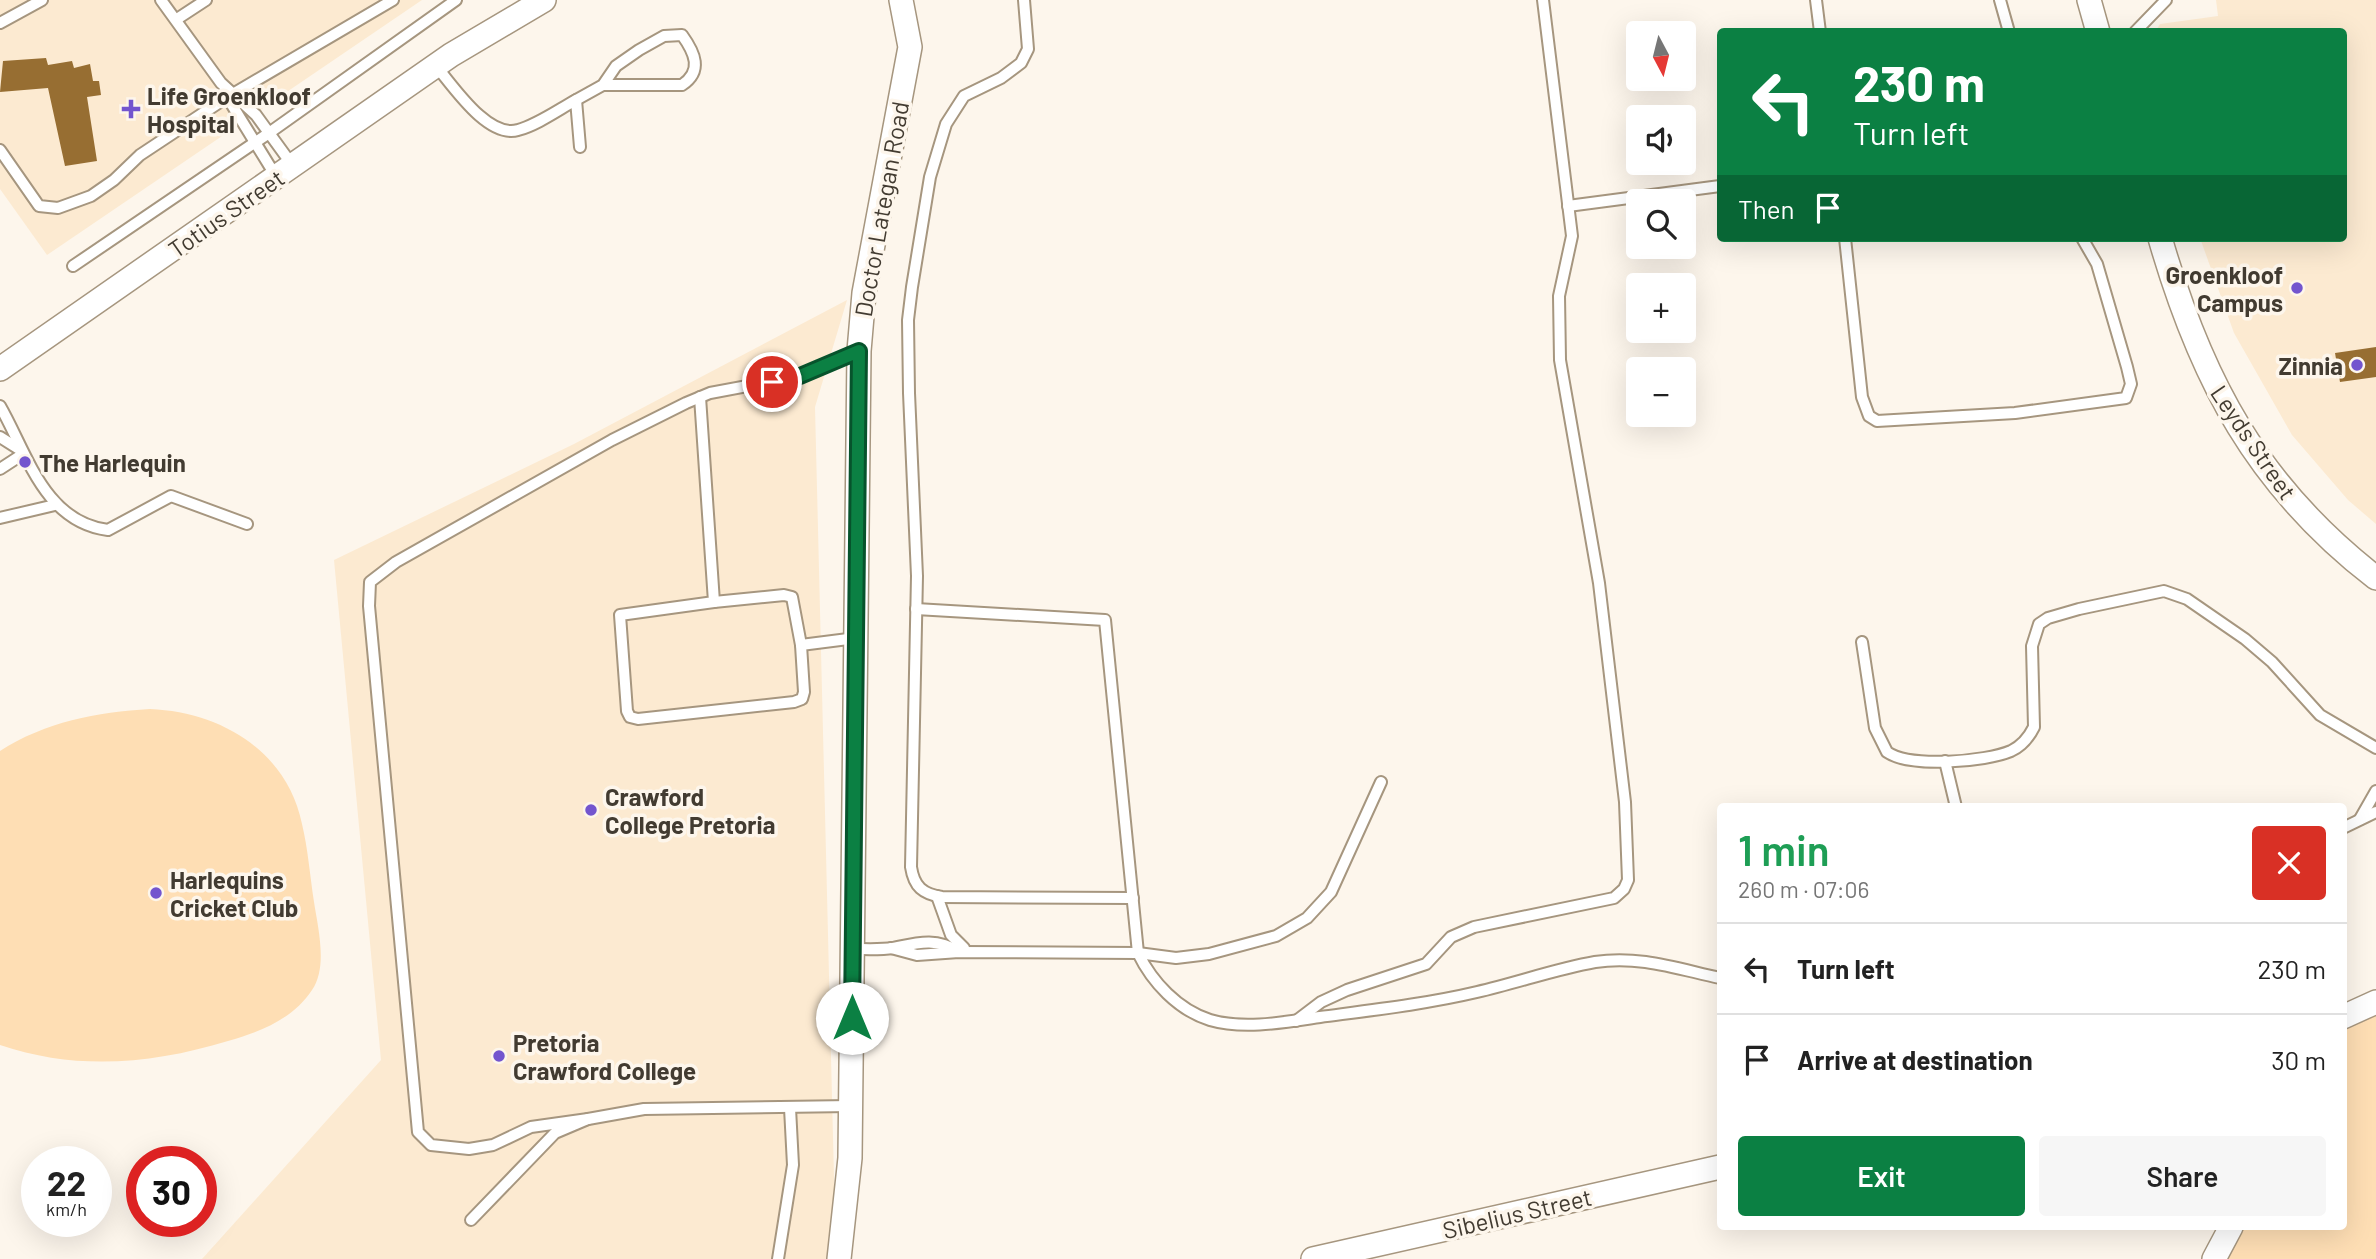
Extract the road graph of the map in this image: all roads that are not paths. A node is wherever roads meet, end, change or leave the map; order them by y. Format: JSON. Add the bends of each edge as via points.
{"nodes":[{"id":1,"x":42,"y":0,"type":"edge"},
{"id":2,"x":161,"y":0,"type":"edge"},
{"id":3,"x":206,"y":0,"type":"edge"},
{"id":4,"x":393,"y":0,"type":"edge"},
{"id":5,"x":456,"y":0,"type":"edge"},
{"id":6,"x":516,"y":0,"type":"edge"},
{"id":7,"x":544,"y":0,"type":"edge"},
{"id":8,"x":901,"y":0,"type":"edge"},
{"id":9,"x":1024,"y":0,"type":"edge"},
{"id":10,"x":1543,"y":0,"type":"edge"},
{"id":11,"x":1816,"y":0,"type":"edge"},
{"id":12,"x":2000,"y":0,"type":"edge"},
{"id":13,"x":2089,"y":0,"type":"edge"},
{"id":14,"x":2166,"y":0,"type":"edge"},
{"id":15,"x":177,"y":19,"type":"junction"},
{"id":16,"x":0,"y":23,"type":"edge"},
{"id":17,"x":1820,"y":28,"type":"edge"},
{"id":18,"x":2008,"y":28,"type":"edge"},
{"id":19,"x":2097,"y":28,"type":"edge"},
{"id":20,"x":2139,"y":28,"type":"edge"},
{"id":21,"x":444,"y":61,"type":"junction"},
{"id":22,"x":604,"y":85,"type":"junction"},
{"id":23,"x":230,"y":96,"type":"junction"},
{"id":24,"x":576,"y":100,"type":"junction"},
{"id":25,"x":269,"y":133,"type":"junction"},
{"id":26,"x":254,"y":143,"type":"junction"},
{"id":27,"x":580,"y":147,"type":"dead end"},
{"id":28,"x":0,"y":150,"type":"edge"},
{"id":29,"x":285,"y":172,"type":"junction"},
{"id":30,"x":1717,"y":186,"type":"edge"},
{"id":31,"x":1568,"y":206,"type":"junction"},
{"id":32,"x":1844,"y":242,"type":"edge"},
{"id":33,"x":2083,"y":242,"type":"edge"},
{"id":34,"x":2161,"y":242,"type":"edge"},
{"id":35,"x":74,"y":265,"type":"dead end"},
{"id":36,"x":859,"y":351,"type":"junction"},
{"id":37,"x":0,"y":369,"type":"edge"},
{"id":38,"x":700,"y":397,"type":"junction"},
{"id":39,"x":0,"y":406,"type":"edge"},
{"id":40,"x":0,"y":437,"type":"edge"},
{"id":41,"x":21,"y":452,"type":"junction"},
{"id":42,"x":0,"y":469,"type":"edge"},
{"id":43,"x":55,"y":505,"type":"junction"},
{"id":44,"x":0,"y":518,"type":"edge"},
{"id":45,"x":247,"y":524,"type":"dead end"},
{"id":46,"x":2376,"y":578,"type":"edge"},
{"id":47,"x":714,"y":602,"type":"junction"},
{"id":48,"x":916,"y":609,"type":"junction"},
{"id":49,"x":856,"y":638,"type":"junction"},
{"id":50,"x":1862,"y":642,"type":"dead end"},
{"id":51,"x":801,"y":645,"type":"junction"},
{"id":52,"x":2376,"y":748,"type":"edge"},
{"id":53,"x":1945,"y":761,"type":"junction"},
{"id":54,"x":1381,"y":782,"type":"dead end"},
{"id":55,"x":2376,"y":791,"type":"edge"},
{"id":56,"x":1955,"y":803,"type":"edge"},
{"id":57,"x":2376,"y":812,"type":"edge"},
{"id":58,"x":2360,"y":819,"type":"junction"},
{"id":59,"x":2347,"y":826,"type":"edge"},
{"id":60,"x":937,"y":896,"type":"junction"},
{"id":61,"x":1133,"y":898,"type":"junction"},
{"id":62,"x":852,"y":949,"type":"junction"},
{"id":63,"x":972,"y":953,"type":"junction"},
{"id":64,"x":1138,"y":953,"type":"junction"},
{"id":65,"x":1717,"y":977,"type":"edge"},
{"id":66,"x":2376,"y":1002,"type":"edge"},
{"id":67,"x":2347,"y":1015,"type":"edge"},
{"id":68,"x":1296,"y":1021,"type":"junction"},
{"id":69,"x":851,"y":1106,"type":"junction"},
{"id":70,"x":790,"y":1108,"type":"junction"},
{"id":71,"x":588,"y":1119,"type":"junction"},
{"id":72,"x":1717,"y":1168,"type":"edge"},
{"id":73,"x":471,"y":1220,"type":"dead end"},
{"id":74,"x":2229,"y":1230,"type":"edge"},
{"id":75,"x":778,"y":1259,"type":"edge"},
{"id":76,"x":839,"y":1259,"type":"edge"},
{"id":77,"x":1313,"y":1259,"type":"edge"},
{"id":78,"x":2214,"y":1259,"type":"edge"}],
"edges":[{"from":1,"to":16,"type":"lane"},
{"from":2,"to":15,"type":"lane"},
{"from":3,"to":15,"type":"lane"},
{"from":4,"to":23,"type":"lane"},
{"from":5,"to":25,"type":"lane"},
{"from":6,"to":21,"type":"street","name":"Totius Street"},
{"from":7,"to":21,"type":"street","name":"Totius Street"},
{"from":8,"to":36,"type":"street","name":"Doctor Lategan Road","via":[[910,47],[864,292]]},
{"from":9,"to":48,"type":"lane","via":[[1027,49],[1021,63],[972,90],[954,108],[930,177],[908,320]]},
{"from":10,"to":31,"type":"lane"},
{"from":11,"to":17,"type":"lane"},
{"from":12,"to":18,"type":"lane"},
{"from":13,"to":19,"type":"street"},
{"from":14,"to":20,"type":"lane"},
{"from":15,"to":23,"type":"lane"},
{"from":21,"to":24,"type":"lane","via":[[480,117],[503,131],[517,131]]},
{"from":21,"to":29,"type":"street","name":"Totius Street"},
{"from":22,"to":22,"type":"lane","via":[[617,66],[664,36],[682,35],[692,48],[696,68],[682,85]]},
{"from":22,"to":24,"type":"lane"},
{"from":23,"to":25,"type":"lane"},
{"from":23,"to":26,"type":"lane"},
{"from":23,"to":28,"type":"lane","via":[[139,155],[91,196],[58,208],[33,200]]},
{"from":24,"to":27,"type":"lane"},
{"from":25,"to":26,"type":"lane"},
{"from":25,"to":29,"type":"lane"},
{"from":26,"to":29,"type":"lane"},
{"from":26,"to":35,"type":"lane"},
{"from":29,"to":37,"type":"street","name":"Totius Street"},
{"from":30,"to":31,"type":"lane"},
{"from":31,"to":68,"type":"lane","via":[[1572,236],[1559,296],[1559,350],[1600,596],[1625,802],[1628,880],[1614,898],[1474,926],[1451,937],[1426,964],[1347,990]]},
{"from":32,"to":33,"type":"lane","via":[[1863,397],[1868,416],[1877,421],[1995,415],[2126,398],[2131,384],[2127,367],[2096,264]]},
{"from":34,"to":46,"type":"street","name":"Leyds Street","via":[[2195,344],[2242,435],[2301,511]]},
{"from":36,"to":38,"type":"lane","via":[[800,376]]},
{"from":36,"to":49,"type":"street","name":"Doctor Lategan Road"},
{"from":38,"to":47,"type":"lane"},
{"from":38,"to":71,"type":"lane","via":[[612,440],[396,562],[368,588],[418,1132],[431,1145],[470,1149],[493,1145],[526,1128]]},
{"from":39,"to":41,"type":"lane"},
{"from":40,"to":41,"type":"lane"},
{"from":41,"to":42,"type":"lane"},
{"from":41,"to":43,"type":"lane"},
{"from":43,"to":44,"type":"lane"},
{"from":43,"to":45,"type":"lane","via":[[108,530],[164,498],[178,497]]},
{"from":47,"to":51,"type":"lane","via":[[792,597]]},
{"from":47,"to":51,"type":"lane","via":[[620,615],[630,717],[802,699]]},
{"from":48,"to":60,"type":"lane","via":[[911,867],[921,891]]},
{"from":48,"to":61,"type":"lane","via":[[1105,620]]},
{"from":49,"to":51,"type":"lane"},
{"from":49,"to":62,"type":"street","name":"Doctor Lategan Road"},
{"from":50,"to":53,"type":"lane","via":[[1882,748],[1894,757]]},
{"from":52,"to":53,"type":"lane","via":[[2320,715],[2245,639],[2187,599],[2164,591],[2079,609],[2039,624],[2032,646],[2034,727],[2027,738],[2010,751]]},
{"from":53,"to":56,"type":"lane"},
{"from":54,"to":64,"type":"lane","via":[[1331,892],[1295,928],[1209,954],[1176,958]]},
{"from":55,"to":58,"type":"lane"},
{"from":57,"to":58,"type":"lane"},
{"from":58,"to":59,"type":"lane"},
{"from":60,"to":61,"type":"lane"},
{"from":60,"to":63,"type":"lane","via":[[953,938]]},
{"from":61,"to":64,"type":"lane"},
{"from":62,"to":63,"type":"lane","via":[[929,941]]},
{"from":62,"to":69,"type":"street","name":"Doctor Lategan Road"},
{"from":63,"to":64,"type":"lane"},
{"from":64,"to":68,"type":"lane","via":[[1163,991],[1210,1020],[1247,1024]]},
{"from":65,"to":68,"type":"lane","via":[[1663,964],[1612,960],[1459,996]]},
{"from":66,"to":67,"type":"street"},
{"from":69,"to":70,"type":"lane"},
{"from":69,"to":76,"type":"street","name":"Doctor Lategan Road"},
{"from":70,"to":71,"type":"lane","via":[[644,1109]]},
{"from":70,"to":75,"type":"lane","via":[[793,1165]]},
{"from":71,"to":73,"type":"lane","via":[[555,1133]]},
{"from":72,"to":77,"type":"street","name":"Sibelius Street"},
{"from":74,"to":78,"type":"street"}]}
